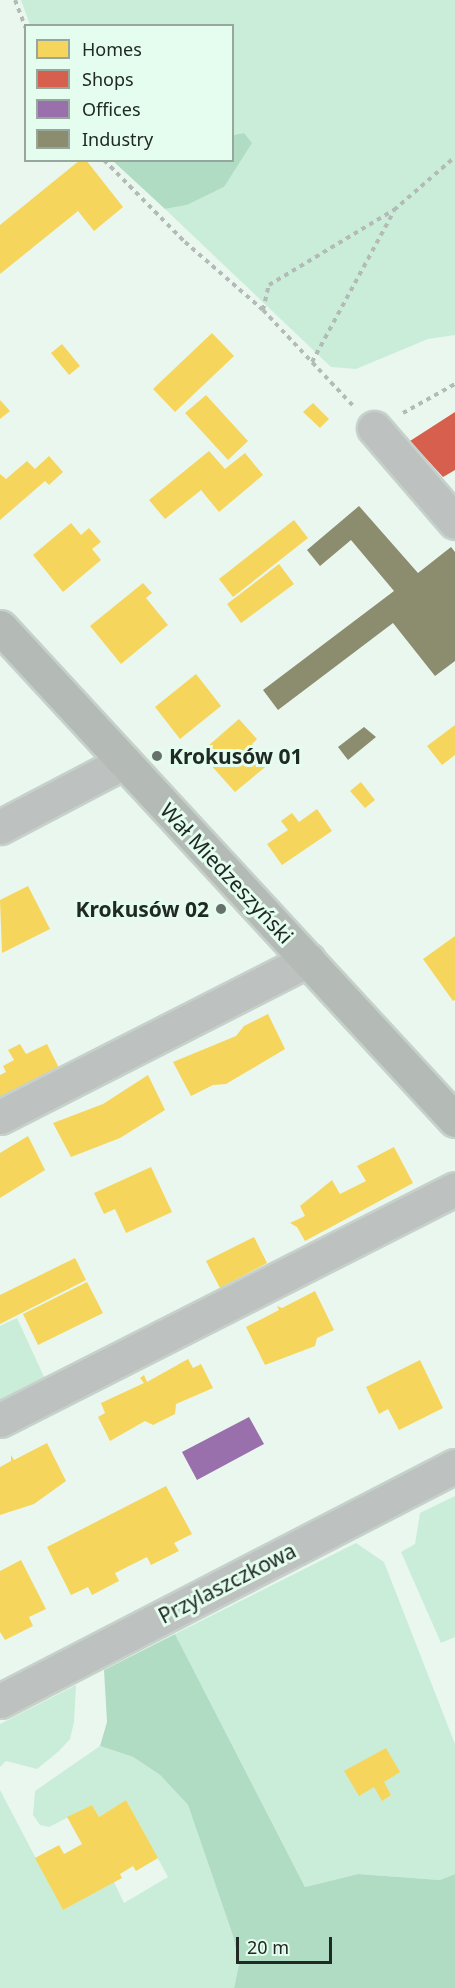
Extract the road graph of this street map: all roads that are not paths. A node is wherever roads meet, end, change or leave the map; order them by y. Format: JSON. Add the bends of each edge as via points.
{"nodes":[{"id":1,"x":379,"y":434,"type":"road end"},
{"id":2,"x":455,"y":522,"type":"edge"},
{"id":3,"x":6,"y":643,"type":"edge"},
{"id":4,"x":124,"y":762,"type":"junction"},
{"id":5,"x":0,"y":828,"type":"edge"},
{"id":6,"x":308,"y":960,"type":"junction"},
{"id":7,"x":0,"y":1117,"type":"edge"},
{"id":8,"x":455,"y":1120,"type":"edge"},
{"id":9,"x":455,"y":1189,"type":"edge"},
{"id":10,"x":0,"y":1420,"type":"edge"},
{"id":11,"x":455,"y":1466,"type":"edge"},
{"id":12,"x":0,"y":1701,"type":"edge"}],
"edges":[{"from":1,"to":2,"type":"street"},
{"from":3,"to":4,"type":"main road","name":"Wał Miedzeszyński"},
{"from":4,"to":5,"type":"street"},
{"from":4,"to":6,"type":"main road","name":"Wał Miedzeszyński"},
{"from":6,"to":7,"type":"street"},
{"from":6,"to":8,"type":"main road","name":"Wał Miedzeszyński"},
{"from":9,"to":10,"type":"street"},
{"from":11,"to":12,"type":"street","name":"Przylaszczkowa"}]}
